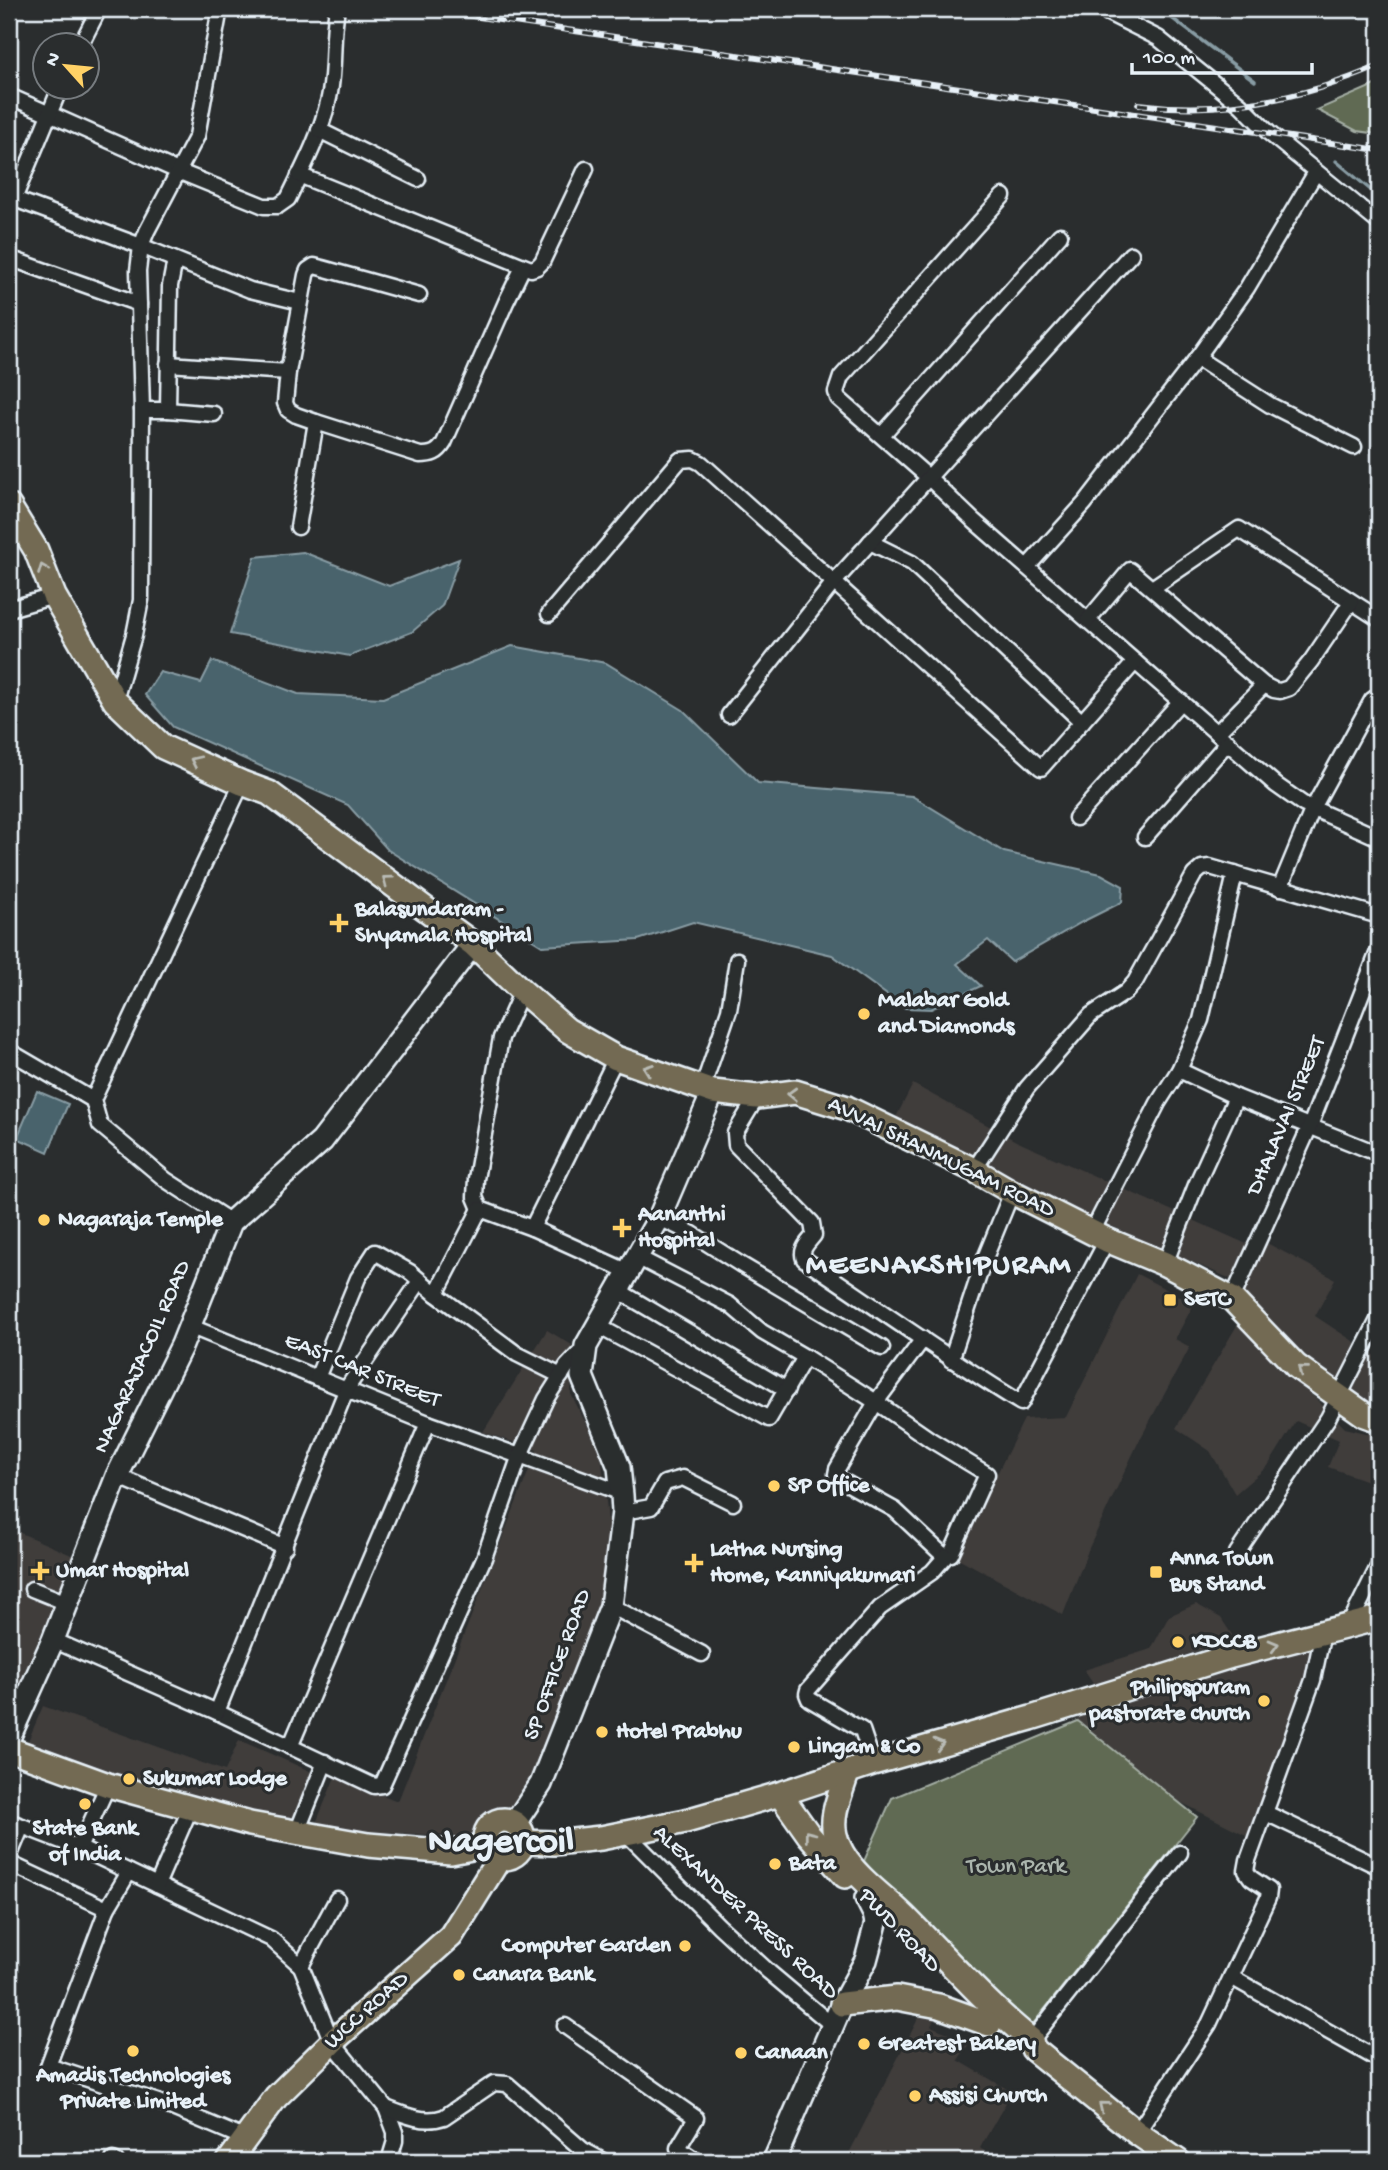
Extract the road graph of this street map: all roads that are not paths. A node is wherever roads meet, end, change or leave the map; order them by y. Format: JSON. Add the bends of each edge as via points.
{"nodes":[{"id":1,"x":99,"y":9,"type":"edge"},
{"id":2,"x":217,"y":9,"type":"edge"},
{"id":3,"x":337,"y":9,"type":"edge"},
{"id":4,"x":1100,"y":9,"type":"edge"},
{"id":5,"x":87,"y":32,"type":"edge"},
{"id":6,"x":9,"y":96,"type":"edge"},
{"id":7,"x":53,"y":102,"type":"edge"},
{"id":8,"x":48,"y":113,"type":"junction"},
{"id":9,"x":319,"y":130,"type":"junction"},
{"id":10,"x":586,"y":169,"type":"dead end"},
{"id":11,"x":180,"y":172,"type":"junction"},
{"id":12,"x":1316,"y":172,"type":"junction"},
{"id":13,"x":299,"y":175,"type":"junction"},
{"id":14,"x":418,"y":179,"type":"dead end"},
{"id":15,"x":1003,"y":196,"type":"dead end"},
{"id":16,"x":11,"y":198,"type":"edge"},
{"id":17,"x":1379,"y":223,"type":"edge"},
{"id":18,"x":1060,"y":234,"type":"dead end"},
{"id":19,"x":141,"y":246,"type":"junction"},
{"id":20,"x":1131,"y":254,"type":"dead end"},
{"id":21,"x":9,"y":258,"type":"edge"},
{"id":22,"x":175,"y":260,"type":"junction"},
{"id":23,"x":523,"y":267,"type":"junction"},
{"id":24,"x":419,"y":295,"type":"dead end"},
{"id":25,"x":300,"y":302,"type":"junction"},
{"id":26,"x":139,"y":304,"type":"junction"},
{"id":27,"x":1197,"y":358,"type":"junction"},
{"id":28,"x":167,"y":364,"type":"junction"},
{"id":29,"x":288,"y":372,"type":"junction"},
{"id":30,"x":142,"y":410,"type":"junction"},
{"id":31,"x":168,"y":410,"type":"junction"},
{"id":32,"x":214,"y":414,"type":"dead end"},
{"id":33,"x":316,"y":422,"type":"junction"},
{"id":34,"x":881,"y":435,"type":"junction"},
{"id":35,"x":1354,"y":447,"type":"dead end"},
{"id":36,"x":928,"y":477,"type":"junction"},
{"id":37,"x":9,"y":506,"type":"edge"},
{"id":38,"x":298,"y":527,"type":"dead end"},
{"id":39,"x":870,"y":542,"type":"junction"},
{"id":40,"x":1027,"y":567,"type":"junction"},
{"id":41,"x":834,"y":582,"type":"junction"},
{"id":42,"x":1152,"y":588,"type":"junction"},
{"id":43,"x":54,"y":596,"type":"junction"},
{"id":44,"x":1351,"y":602,"type":"junction"},
{"id":45,"x":9,"y":609,"type":"edge"},
{"id":46,"x":548,"y":614,"type":"dead end"},
{"id":47,"x":1379,"y":619,"type":"edge"},
{"id":48,"x":1088,"y":620,"type":"junction"},
{"id":49,"x":1135,"y":662,"type":"junction"},
{"id":50,"x":1264,"y":685,"type":"junction"},
{"id":51,"x":1379,"y":695,"type":"edge"},
{"id":52,"x":115,"y":701,"type":"junction"},
{"id":53,"x":1181,"y":701,"type":"junction"},
{"id":54,"x":729,"y":715,"type":"dead end"},
{"id":55,"x":1082,"y":722,"type":"junction"},
{"id":56,"x":1222,"y":738,"type":"junction"},
{"id":57,"x":242,"y":783,"type":"junction"},
{"id":58,"x":1313,"y":808,"type":"junction"},
{"id":59,"x":1076,"y":818,"type":"dead end"},
{"id":60,"x":1145,"y":837,"type":"dead end"},
{"id":61,"x":1379,"y":838,"type":"edge"},
{"id":62,"x":1235,"y":874,"type":"junction"},
{"id":63,"x":1280,"y":888,"type":"junction"},
{"id":64,"x":1379,"y":916,"type":"edge"},
{"id":65,"x":473,"y":944,"type":"junction"},
{"id":66,"x":1379,"y":949,"type":"edge"},
{"id":67,"x":737,"y":960,"type":"dead end"},
{"id":68,"x":522,"y":991,"type":"junction"},
{"id":69,"x":9,"y":1051,"type":"edge"},
{"id":70,"x":616,"y":1058,"type":"junction"},
{"id":71,"x":1178,"y":1070,"type":"junction"},
{"id":72,"x":707,"y":1091,"type":"junction"},
{"id":73,"x":757,"y":1097,"type":"junction"},
{"id":74,"x":1236,"y":1097,"type":"junction"},
{"id":75,"x":93,"y":1100,"type":"junction"},
{"id":76,"x":1310,"y":1126,"type":"junction"},
{"id":77,"x":1379,"y":1154,"type":"edge"},
{"id":78,"x":974,"y":1170,"type":"junction"},
{"id":79,"x":1012,"y":1192,"type":"junction"},
{"id":80,"x":480,"y":1209,"type":"junction"},
{"id":81,"x":659,"y":1218,"type":"junction"},
{"id":82,"x":231,"y":1222,"type":"junction"},
{"id":83,"x":532,"y":1228,"type":"junction"},
{"id":84,"x":1100,"y":1236,"type":"junction"},
{"id":85,"x":1165,"y":1264,"type":"junction"},
{"id":86,"x":628,"y":1273,"type":"junction"},
{"id":87,"x":420,"y":1281,"type":"junction"},
{"id":88,"x":436,"y":1294,"type":"junction"},
{"id":89,"x":1232,"y":1299,"type":"junction"},
{"id":90,"x":1379,"y":1318,"type":"edge"},
{"id":91,"x":189,"y":1326,"type":"junction"},
{"id":92,"x":598,"y":1326,"type":"junction"},
{"id":93,"x":923,"y":1339,"type":"junction"},
{"id":94,"x":586,"y":1346,"type":"junction"},
{"id":95,"x":882,"y":1348,"type":"dead end"},
{"id":96,"x":805,"y":1357,"type":"junction"},
{"id":97,"x":951,"y":1360,"type":"junction"},
{"id":98,"x":561,"y":1376,"type":"junction"},
{"id":99,"x":317,"y":1378,"type":"junction"},
{"id":100,"x":347,"y":1388,"type":"junction"},
{"id":101,"x":787,"y":1390,"type":"junction"},
{"id":102,"x":1338,"y":1397,"type":"junction"},
{"id":103,"x":876,"y":1402,"type":"junction"},
{"id":104,"x":1379,"y":1420,"type":"edge"},
{"id":105,"x":428,"y":1423,"type":"junction"},
{"id":106,"x":520,"y":1455,"type":"junction"},
{"id":107,"x":117,"y":1476,"type":"junction"},
{"id":108,"x":622,"y":1502,"type":"junction"},
{"id":109,"x":733,"y":1503,"type":"dead end"},
{"id":110,"x":285,"y":1547,"type":"junction"},
{"id":111,"x":1237,"y":1553,"type":"dead end"},
{"id":112,"x":946,"y":1556,"type":"junction"},
{"id":113,"x":1379,"y":1565,"type":"edge"},
{"id":114,"x":32,"y":1589,"type":"dead end"},
{"id":115,"x":67,"y":1603,"type":"junction"},
{"id":116,"x":611,"y":1606,"type":"junction"},
{"id":117,"x":1379,"y":1618,"type":"edge"},
{"id":118,"x":1349,"y":1625,"type":"junction"},
{"id":119,"x":1323,"y":1632,"type":"junction"},
{"id":120,"x":53,"y":1640,"type":"junction"},
{"id":121,"x":702,"y":1654,"type":"dead end"},
{"id":122,"x":217,"y":1712,"type":"junction"},
{"id":123,"x":9,"y":1738,"type":"edge"},
{"id":124,"x":290,"y":1747,"type":"junction"},
{"id":125,"x":9,"y":1749,"type":"edge"},
{"id":126,"x":325,"y":1762,"type":"junction"},
{"id":127,"x":873,"y":1763,"type":"junction"},
{"id":128,"x":847,"y":1773,"type":"junction"},
{"id":129,"x":108,"y":1785,"type":"junction"},
{"id":130,"x":780,"y":1794,"type":"junction"},
{"id":131,"x":190,"y":1809,"type":"junction"},
{"id":132,"x":1266,"y":1813,"type":"junction"},
{"id":133,"x":15,"y":1823,"type":"edge"},
{"id":134,"x":297,"y":1832,"type":"junction"},
{"id":135,"x":519,"y":1832,"type":"junction"},
{"id":136,"x":627,"y":1834,"type":"junction"},
{"id":137,"x":79,"y":1848,"type":"junction"},
{"id":138,"x":493,"y":1851,"type":"junction"},
{"id":139,"x":1180,"y":1853,"type":"dead end"},
{"id":140,"x":9,"y":1857,"type":"edge"},
{"id":141,"x":9,"y":1863,"type":"edge"},
{"id":142,"x":1379,"y":1867,"type":"edge"},
{"id":143,"x":129,"y":1872,"type":"junction"},
{"id":144,"x":158,"y":1885,"type":"junction"},
{"id":145,"x":866,"y":1898,"type":"junction"},
{"id":146,"x":337,"y":1899,"type":"dead end"},
{"id":147,"x":107,"y":1909,"type":"junction"},
{"id":148,"x":301,"y":1966,"type":"junction"},
{"id":149,"x":1231,"y":1978,"type":"junction"},
{"id":150,"x":842,"y":2004,"type":"junction"},
{"id":151,"x":989,"y":2024,"type":"junction"},
{"id":152,"x":565,"y":2025,"type":"dead end"},
{"id":153,"x":832,"y":2025,"type":"junction"},
{"id":154,"x":332,"y":2042,"type":"junction"},
{"id":155,"x":1029,"y":2046,"type":"junction"},
{"id":156,"x":1379,"y":2060,"type":"edge"},
{"id":157,"x":386,"y":2108,"type":"junction"},
{"id":158,"x":1137,"y":2133,"type":"junction"},
{"id":159,"x":244,"y":2138,"type":"junction"},
{"id":160,"x":780,"y":2158,"type":"edge"},
{"id":161,"x":229,"y":2161,"type":"edge"},
{"id":162,"x":389,"y":2161,"type":"edge"},
{"id":163,"x":603,"y":2161,"type":"edge"},
{"id":164,"x":697,"y":2161,"type":"edge"},
{"id":165,"x":1178,"y":2161,"type":"edge"}],
"edges":[{"from":1,"to":5,"type":"street"},
{"from":2,"to":11,"type":"street","via":[[197,136]]},
{"from":3,"to":9,"type":"street","via":[[329,101]]},
{"from":4,"to":12,"type":"street","via":[[1158,38]]},
{"from":6,"to":8,"type":"street"},
{"from":7,"to":8,"type":"street"},
{"from":8,"to":11,"type":"street"},
{"from":8,"to":16,"type":"street"},
{"from":9,"to":13,"type":"street"},
{"from":9,"to":14,"type":"street"},
{"from":10,"to":23,"type":"street","via":[[542,262],[531,269]]},
{"from":11,"to":13,"type":"street","via":[[273,207],[288,200]]},
{"from":11,"to":19,"type":"street"},
{"from":12,"to":17,"type":"street"},
{"from":12,"to":27,"type":"street","via":[[1247,288]]},
{"from":13,"to":23,"type":"street"},
{"from":15,"to":34,"type":"street","via":[[841,377],[835,393],[838,398]]},
{"from":16,"to":19,"type":"street"},
{"from":18,"to":34,"type":"street"},
{"from":19,"to":22,"type":"street"},
{"from":19,"to":26,"type":"street"},
{"from":20,"to":36,"type":"street"},
{"from":21,"to":26,"type":"street"},
{"from":22,"to":25,"type":"street","via":[[250,290]]},
{"from":22,"to":28,"type":"street"},
{"from":23,"to":33,"type":"street","via":[[441,449],[420,455]]},
{"from":24,"to":25,"type":"street","via":[[314,267],[306,275]]},
{"from":25,"to":29,"type":"street"},
{"from":26,"to":30,"type":"street"},
{"from":27,"to":35,"type":"street","via":[[1270,405]]},
{"from":27,"to":40,"type":"street","via":[[1085,503]]},
{"from":28,"to":29,"type":"street"},
{"from":28,"to":31,"type":"street"},
{"from":29,"to":33,"type":"street","via":[[288,410]]},
{"from":30,"to":31,"type":"street"},
{"from":30,"to":52,"type":"street","via":[[141,600]]},
{"from":31,"to":32,"type":"street"},
{"from":33,"to":38,"type":"street"},
{"from":34,"to":36,"type":"street"},
{"from":36,"to":39,"type":"street"},
{"from":36,"to":40,"type":"street"},
{"from":43,"to":37,"type":"main road","name":"AVVAI SHANMUGAM ROAD","one_way":true,"via":[[36,551]]},
{"from":39,"to":41,"type":"street"},
{"from":39,"to":55,"type":"street","via":[[912,563]]},
{"from":40,"to":48,"type":"street"},
{"from":41,"to":46,"type":"street","via":[[701,463],[687,459],[680,460]]},
{"from":41,"to":54,"type":"street"},
{"from":41,"to":55,"type":"street","via":[[1041,768]]},
{"from":42,"to":44,"type":"street","via":[[1239,529]]},
{"from":42,"to":48,"type":"street","via":[[1130,570]]},
{"from":42,"to":50,"type":"street"},
{"from":43,"to":45,"type":"street"},
{"from":43,"to":52,"type":"main road","name":"AVVAI SHANMUGAM ROAD"},
{"from":44,"to":47,"type":"street"},
{"from":44,"to":50,"type":"street","via":[[1289,688],[1274,691]]},
{"from":48,"to":49,"type":"street"},
{"from":49,"to":53,"type":"street"},
{"from":49,"to":55,"type":"street"},
{"from":50,"to":56,"type":"street"},
{"from":51,"to":58,"type":"street","via":[[1372,700]]},
{"from":57,"to":52,"type":"main road","name":"AVVAI SHANMUGAM ROAD","one_way":true,"via":[[163,747]]},
{"from":53,"to":56,"type":"street"},
{"from":53,"to":59,"type":"street"},
{"from":56,"to":58,"type":"street","via":[[1276,785]]},
{"from":56,"to":60,"type":"street"},
{"from":65,"to":57,"type":"main road","name":"AVVAI SHANMUGAM ROAD","one_way":true,"via":[[269,793]]},
{"from":57,"to":75,"type":"street"},
{"from":58,"to":61,"type":"street"},
{"from":58,"to":63,"type":"street"},
{"from":62,"to":63,"type":"street"},
{"from":62,"to":71,"type":"street","via":[[1201,1020]]},
{"from":62,"to":78,"type":"street","via":[[1210,867],[1197,871],[1135,982],[1091,1015],[1027,1088]]},
{"from":63,"to":64,"type":"street"},
{"from":65,"to":68,"type":"main road","name":"AVVAI SHANMUGAM ROAD"},
{"from":65,"to":82,"type":"street","name":"NAGARAJACOIL ROAD","via":[[322,1140]]},
{"from":66,"to":76,"type":"street","name":"DHALAVAI STREET"},
{"from":67,"to":72,"type":"street"},
{"from":68,"to":70,"type":"main road","name":"AVVAI SHANMUGAM ROAD","via":[[567,1030]]},
{"from":68,"to":80,"type":"street","via":[[501,1038],[493,1079],[476,1179]]},
{"from":69,"to":75,"type":"street"},
{"from":72,"to":70,"type":"main road","name":"AVVAI SHANMUGAM ROAD","one_way":true},
{"from":70,"to":83,"type":"street"},
{"from":71,"to":74,"type":"street"},
{"from":71,"to":84,"type":"street","via":[[1158,1103]]},
{"from":72,"to":73,"type":"main road","name":"AVVAI SHANMUGAM ROAD"},
{"from":72,"to":81,"type":"street","name":"SP OFFICE ROAD"},
{"from":78,"to":73,"type":"main road","name":"AVVAI SHANMUGAM ROAD","one_way":true,"via":[[847,1108],[795,1092]]},
{"from":73,"to":93,"type":"street","via":[[736,1133],[736,1145],[812,1223],[814,1235],[804,1248],[804,1259]]},
{"from":74,"to":76,"type":"street"},
{"from":74,"to":85,"type":"street"},
{"from":75,"to":82,"type":"street","via":[[100,1125],[166,1180]]},
{"from":76,"to":77,"type":"street"},
{"from":76,"to":89,"type":"street","name":"DHALAVAI STREET"},
{"from":78,"to":79,"type":"main road","name":"AVVAI SHANMUGAM ROAD"},
{"from":79,"to":84,"type":"main road","name":"AVVAI SHANMUGAM ROAD"},
{"from":79,"to":97,"type":"street"},
{"from":80,"to":83,"type":"street"},
{"from":80,"to":88,"type":"street"},
{"from":81,"to":86,"type":"street","name":"SP OFFICE ROAD"},
{"from":81,"to":95,"type":"street"},
{"from":82,"to":91,"type":"street","name":"NAGARAJACOIL ROAD"},
{"from":83,"to":86,"type":"street"},
{"from":84,"to":85,"type":"main road","name":"AVVAI SHANMUGAM ROAD"},
{"from":84,"to":97,"type":"street","via":[[1021,1404]]},
{"from":85,"to":89,"type":"main road","name":"AVVAI SHANMUGAM ROAD"},
{"from":86,"to":92,"type":"street","name":"SP OFFICE ROAD"},
{"from":86,"to":96,"type":"street","via":[[730,1305],[762,1332]]},
{"from":86,"to":101,"type":"street"},
{"from":87,"to":88,"type":"street"},
{"from":87,"to":99,"type":"street","via":[[375,1252],[358,1278]]},
{"from":87,"to":100,"type":"street"},
{"from":88,"to":98,"type":"street","via":[[517,1354]]},
{"from":102,"to":89,"type":"main road","name":"AVVAI SHANMUGAM ROAD","one_way":true,"via":[[1296,1366]]},
{"from":90,"to":102,"type":"street"},
{"from":91,"to":99,"type":"street","name":"EAST CAR STREET"},
{"from":91,"to":107,"type":"street","name":"NAGARAJACOIL ROAD"},
{"from":92,"to":94,"type":"street","name":"SP OFFICE ROAD"},
{"from":92,"to":101,"type":"street","via":[[769,1419]]},
{"from":93,"to":97,"type":"street"},
{"from":93,"to":103,"type":"street"},
{"from":94,"to":98,"type":"street"},
{"from":94,"to":108,"type":"street","name":"SP OFFICE ROAD","via":[[582,1376],[619,1467]]},
{"from":96,"to":101,"type":"street"},
{"from":96,"to":103,"type":"street"},
{"from":98,"to":106,"type":"street"},
{"from":99,"to":100,"type":"street","name":"EAST CAR STREET"},
{"from":100,"to":105,"type":"street","name":"EAST CAR STREET"},
{"from":100,"to":110,"type":"street"},
{"from":102,"to":104,"type":"main road","name":"AVVAI SHANMUGAM ROAD"},
{"from":102,"to":111,"type":"street"},
{"from":103,"to":112,"type":"street","via":[[836,1476],[895,1510]]},
{"from":103,"to":112,"type":"street","via":[[987,1474],[951,1554]]},
{"from":105,"to":106,"type":"street","name":"EAST CAR STREET"},
{"from":105,"to":124,"type":"street"},
{"from":106,"to":108,"type":"street","name":"EAST CAR STREET"},
{"from":106,"to":126,"type":"street","via":[[484,1558],[384,1783],[374,1786]]},
{"from":107,"to":110,"type":"street"},
{"from":107,"to":115,"type":"street","name":"NAGARAJACOIL ROAD"},
{"from":108,"to":109,"type":"street","via":[[651,1507],[665,1483],[683,1478]]},
{"from":108,"to":116,"type":"street","name":"SP OFFICE ROAD"},
{"from":110,"to":122,"type":"street"},
{"from":112,"to":127,"type":"street","via":[[932,1572],[880,1608],[808,1690],[809,1699],[862,1730]]},
{"from":113,"to":118,"type":"street"},
{"from":114,"to":115,"type":"street"},
{"from":115,"to":120,"type":"street","name":"NAGARAJACOIL ROAD"},
{"from":116,"to":121,"type":"street"},
{"from":116,"to":135,"type":"street","name":"SP OFFICE ROAD"},
{"from":117,"to":118,"type":"main road"},
{"from":118,"to":119,"type":"main road"},
{"from":127,"to":119,"type":"main road","one_way":true},
{"from":119,"to":132,"type":"street","via":[[1313,1680]]},
{"from":120,"to":122,"type":"street"},
{"from":120,"to":123,"type":"street","name":"NAGARAJACOIL ROAD"},
{"from":122,"to":124,"type":"street"},
{"from":124,"to":126,"type":"street"},
{"from":125,"to":129,"type":"main road"},
{"from":126,"to":134,"type":"street"},
{"from":127,"to":128,"type":"main road"},
{"from":128,"to":130,"type":"main road"},
{"from":128,"to":155,"type":"main road","name":"PWD ROAD","via":[[832,1822],[842,1854]]},
{"from":129,"to":131,"type":"main road"},
{"from":129,"to":137,"type":"street"},
{"from":130,"to":136,"type":"main road"},
{"from":145,"to":130,"type":"main road","name":"PWD ROAD","one_way":true,"via":[[809,1835]]},
{"from":131,"to":134,"type":"main road"},
{"from":131,"to":144,"type":"street"},
{"from":132,"to":142,"type":"street"},
{"from":132,"to":149,"type":"street","via":[[1246,1871],[1270,1893]]},
{"from":133,"to":137,"type":"street"},
{"from":133,"to":140,"type":"street"},
{"from":134,"to":138,"type":"main road","via":[[368,1845]]},
{"from":135,"to":136,"type":"main road","via":[[554,1843]]},
{"from":135,"to":138,"type":"main road","via":[[521,1848],[512,1856]]},
{"from":135,"to":138,"type":"main road","via":[[506,1820],[494,1823],[486,1833]]},
{"from":136,"to":153,"type":"street","name":"ALEXANDER PRESS ROAD","via":[[719,1926]]},
{"from":137,"to":143,"type":"street"},
{"from":138,"to":154,"type":"main road","name":"WCC ROAD","via":[[451,1936]]},
{"from":139,"to":155,"type":"street"},
{"from":141,"to":147,"type":"street"},
{"from":143,"to":144,"type":"street"},
{"from":143,"to":147,"type":"street"},
{"from":144,"to":148,"type":"street","via":[[271,1939]]},
{"from":145,"to":150,"type":"street","via":[[876,1923],[866,1961]]},
{"from":145,"to":151,"type":"main road","name":"PWD ROAD"},
{"from":146,"to":148,"type":"street"},
{"from":147,"to":159,"type":"street","via":[[48,2066],[158,2102]]},
{"from":148,"to":154,"type":"street"},
{"from":149,"to":156,"type":"street"},
{"from":149,"to":158,"type":"street","via":[[1209,2024]]},
{"from":150,"to":151,"type":"main road","via":[[897,1998],[939,2006]]},
{"from":150,"to":153,"type":"street"},
{"from":151,"to":155,"type":"main road","name":"PWD ROAD"},
{"from":152,"to":164,"type":"street","via":[[696,2118],[678,2148]]},
{"from":153,"to":160,"type":"street"},
{"from":154,"to":157,"type":"street"},
{"from":154,"to":159,"type":"main road","name":"WCC ROAD","via":[[276,2097]]},
{"from":158,"to":155,"type":"main road","name":"PWD ROAD","one_way":true},
{"from":157,"to":162,"type":"street","via":[[395,2132]]},
{"from":157,"to":163,"type":"street","via":[[437,2120],[494,2082],[502,2082],[583,2151]]},
{"from":158,"to":165,"type":"main road","name":"PWD ROAD"},
{"from":159,"to":161,"type":"main road","name":"WCC ROAD"}]}
